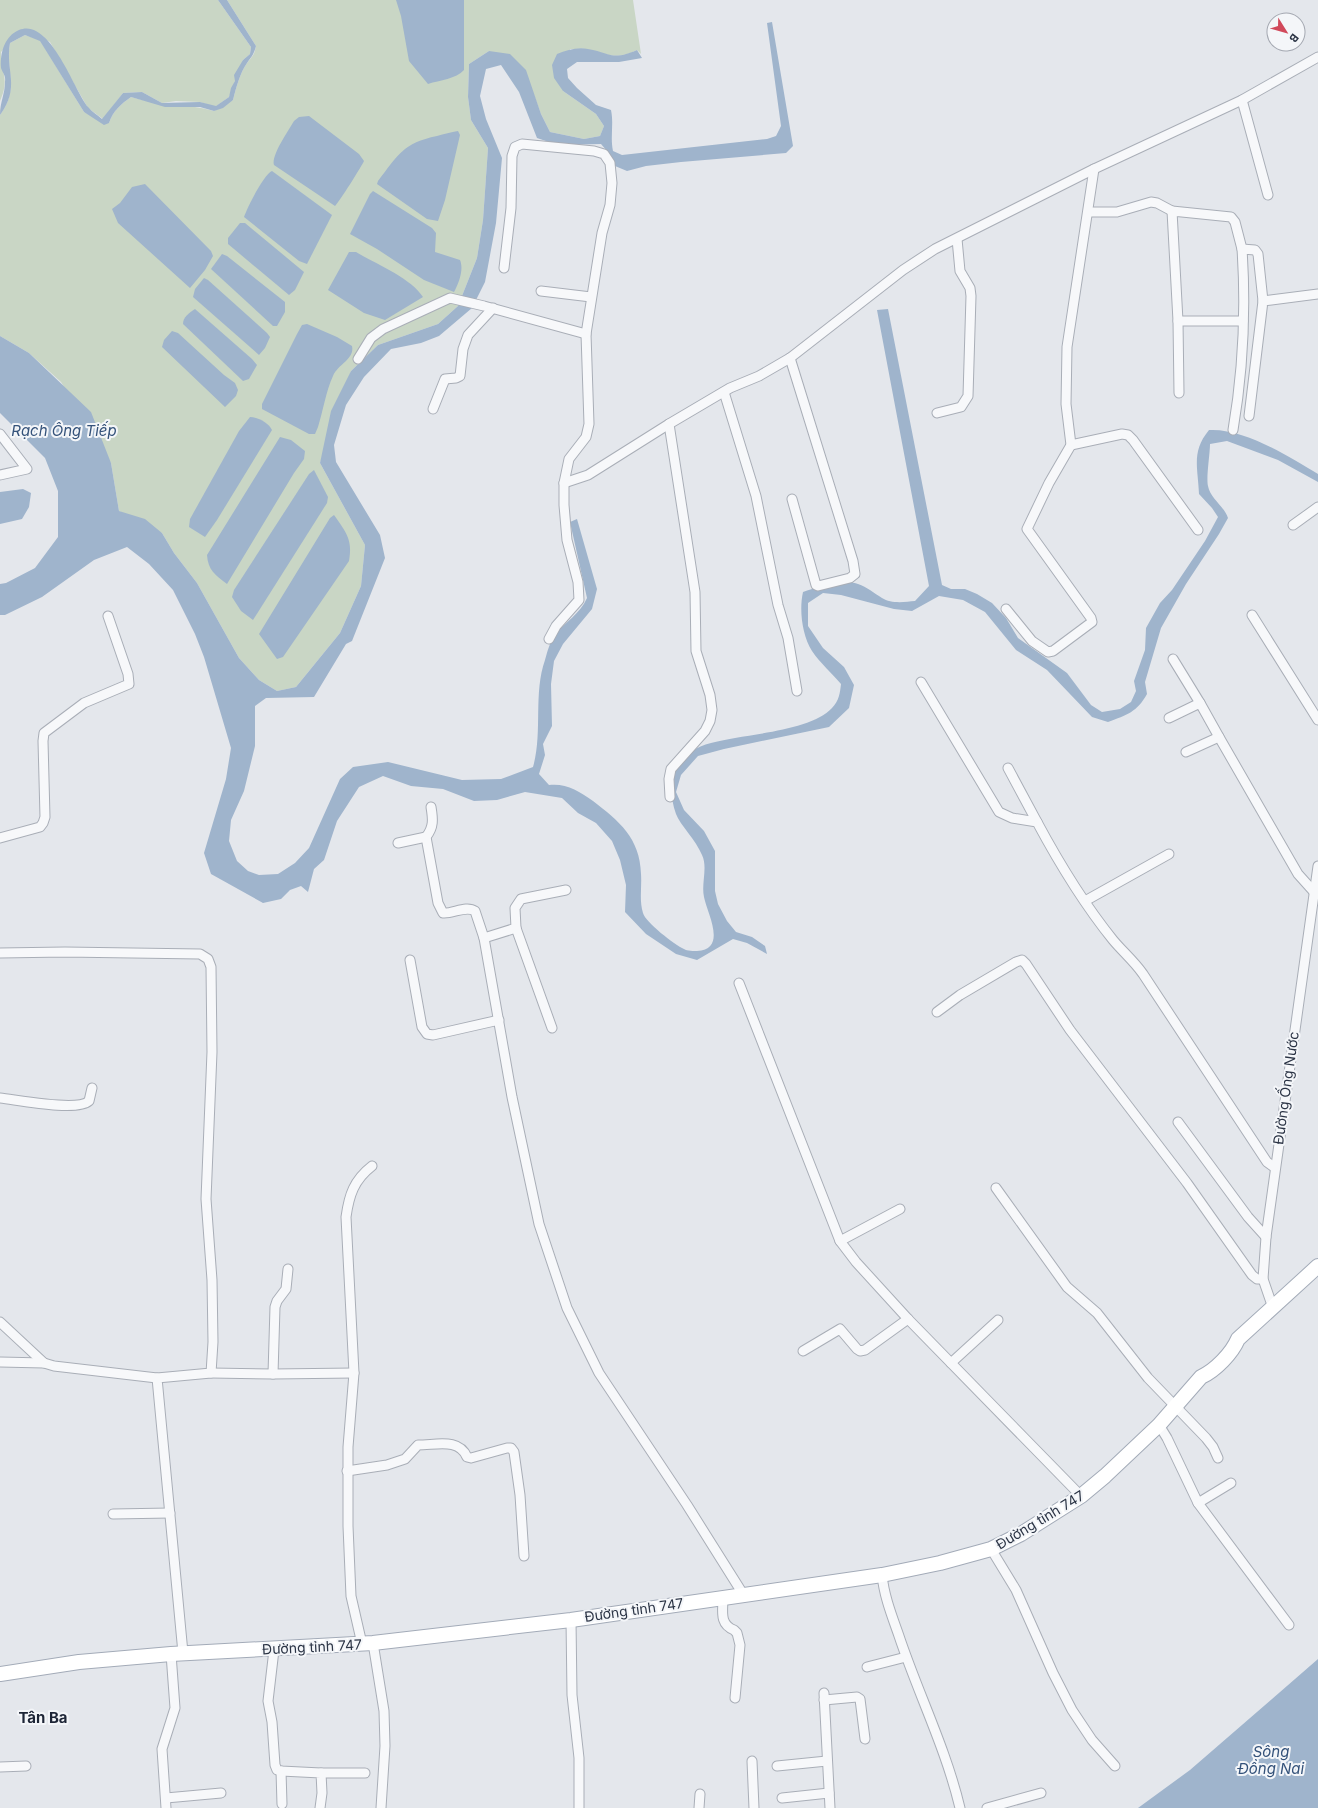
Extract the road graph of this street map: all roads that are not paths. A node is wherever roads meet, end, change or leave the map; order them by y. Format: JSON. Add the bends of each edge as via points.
{"nodes":[{"id":1,"x":1318,"y":57,"type":"edge"},
{"id":2,"x":1242,"y":100,"type":"junction"},
{"id":3,"x":1094,"y":169,"type":"junction"},
{"id":4,"x":1268,"y":195,"type":"dead end"},
{"id":5,"x":1172,"y":211,"type":"junction"},
{"id":6,"x":1089,"y":212,"type":"junction"},
{"id":7,"x":957,"y":239,"type":"junction"},
{"id":8,"x":1242,"y":249,"type":"junction"},
{"id":9,"x":504,"y":268,"type":"dead end"},
{"id":10,"x":541,"y":291,"type":"dead end"},
{"id":11,"x":1318,"y":294,"type":"edge"},
{"id":12,"x":591,"y":297,"type":"junction"},
{"id":13,"x":1263,"y":301,"type":"junction"},
{"id":14,"x":493,"y":308,"type":"junction"},
{"id":15,"x":1178,"y":321,"type":"junction"},
{"id":16,"x":1243,"y":321,"type":"junction"},
{"id":17,"x":586,"y":334,"type":"junction"},
{"id":18,"x":790,"y":358,"type":"junction"},
{"id":19,"x":358,"y":359,"type":"dead end"},
{"id":20,"x":724,"y":392,"type":"junction"},
{"id":21,"x":1179,"y":393,"type":"dead end"},
{"id":22,"x":433,"y":409,"type":"dead end"},
{"id":23,"x":936,"y":413,"type":"dead end"},
{"id":24,"x":1249,"y":416,"type":"dead end"},
{"id":25,"x":668,"y":424,"type":"junction"},
{"id":26,"x":1233,"y":430,"type":"dead end"},
{"id":27,"x":0,"y":434,"type":"edge"},
{"id":28,"x":1071,"y":445,"type":"junction"},
{"id":29,"x":0,"y":476,"type":"edge"},
{"id":30,"x":564,"y":483,"type":"junction"},
{"id":31,"x":792,"y":499,"type":"dead end"},
{"id":32,"x":1318,"y":507,"type":"edge"},
{"id":33,"x":1293,"y":525,"type":"dead end"},
{"id":34,"x":1198,"y":530,"type":"dead end"},
{"id":35,"x":1006,"y":608,"type":"dead end"},
{"id":36,"x":1252,"y":615,"type":"dead end"},
{"id":37,"x":108,"y":616,"type":"dead end"},
{"id":38,"x":549,"y":638,"type":"dead end"},
{"id":39,"x":1173,"y":659,"type":"dead end"},
{"id":40,"x":921,"y":682,"type":"dead end"},
{"id":41,"x":797,"y":691,"type":"dead end"},
{"id":42,"x":1200,"y":703,"type":"junction"},
{"id":43,"x":1169,"y":718,"type":"dead end"},
{"id":44,"x":1318,"y":720,"type":"edge"},
{"id":45,"x":1219,"y":737,"type":"junction"},
{"id":46,"x":1186,"y":752,"type":"dead end"},
{"id":47,"x":1008,"y":768,"type":"dead end"},
{"id":48,"x":670,"y":797,"type":"dead end"},
{"id":49,"x":431,"y":807,"type":"dead end"},
{"id":50,"x":1037,"y":822,"type":"junction"},
{"id":51,"x":426,"y":837,"type":"junction"},
{"id":52,"x":0,"y":838,"type":"edge"},
{"id":53,"x":398,"y":842,"type":"dead end"},
{"id":54,"x":1168,"y":854,"type":"dead end"},
{"id":55,"x":1318,"y":866,"type":"edge"},
{"id":56,"x":566,"y":890,"type":"dead end"},
{"id":57,"x":1315,"y":893,"type":"junction"},
{"id":58,"x":1085,"y":901,"type":"junction"},
{"id":59,"x":516,"y":928,"type":"junction"},
{"id":60,"x":484,"y":938,"type":"junction"},
{"id":61,"x":0,"y":953,"type":"edge"},
{"id":62,"x":410,"y":960,"type":"dead end"},
{"id":63,"x":740,"y":983,"type":"dead end"},
{"id":64,"x":937,"y":1012,"type":"dead end"},
{"id":65,"x":498,"y":1020,"type":"junction"},
{"id":66,"x":552,"y":1028,"type":"dead end"},
{"id":67,"x":92,"y":1088,"type":"dead end"},
{"id":68,"x":0,"y":1098,"type":"edge"},
{"id":69,"x":1178,"y":1122,"type":"dead end"},
{"id":70,"x":372,"y":1166,"type":"dead end"},
{"id":71,"x":1274,"y":1167,"type":"junction"},
{"id":72,"x":996,"y":1188,"type":"dead end"},
{"id":73,"x":900,"y":1209,"type":"dead end"},
{"id":74,"x":1266,"y":1237,"type":"junction"},
{"id":75,"x":840,"y":1241,"type":"junction"},
{"id":76,"x":1318,"y":1266,"type":"edge"},
{"id":77,"x":288,"y":1269,"type":"dead end"},
{"id":78,"x":1264,"y":1279,"type":"junction"},
{"id":79,"x":1273,"y":1308,"type":"junction"},
{"id":80,"x":908,"y":1319,"type":"junction"},
{"id":81,"x":998,"y":1320,"type":"dead end"},
{"id":82,"x":0,"y":1322,"type":"edge"},
{"id":83,"x":803,"y":1351,"type":"dead end"},
{"id":84,"x":0,"y":1362,"type":"edge"},
{"id":85,"x":44,"y":1363,"type":"junction"},
{"id":86,"x":951,"y":1363,"type":"junction"},
{"id":87,"x":211,"y":1373,"type":"junction"},
{"id":88,"x":354,"y":1373,"type":"junction"},
{"id":89,"x":273,"y":1374,"type":"junction"},
{"id":90,"x":157,"y":1378,"type":"junction"},
{"id":91,"x":1175,"y":1406,"type":"junction"},
{"id":92,"x":1159,"y":1425,"type":"junction"},
{"id":93,"x":1218,"y":1458,"type":"dead end"},
{"id":94,"x":347,"y":1471,"type":"junction"},
{"id":95,"x":1230,"y":1483,"type":"dead end"},
{"id":96,"x":1081,"y":1496,"type":"junction"},
{"id":97,"x":1198,"y":1503,"type":"junction"},
{"id":98,"x":170,"y":1513,"type":"junction"},
{"id":99,"x":113,"y":1514,"type":"dead end"},
{"id":100,"x":991,"y":1549,"type":"junction"},
{"id":101,"x":524,"y":1556,"type":"dead end"},
{"id":102,"x":882,"y":1575,"type":"junction"},
{"id":103,"x":743,"y":1594,"type":"junction"},
{"id":104,"x":723,"y":1597,"type":"junction"},
{"id":105,"x":571,"y":1620,"type":"junction"},
{"id":106,"x":1289,"y":1626,"type":"dead end"},
{"id":107,"x":368,"y":1644,"type":"junction"},
{"id":108,"x":274,"y":1650,"type":"junction"},
{"id":109,"x":177,"y":1654,"type":"junction"},
{"id":110,"x":906,"y":1658,"type":"junction"},
{"id":111,"x":867,"y":1667,"type":"dead end"},
{"id":112,"x":0,"y":1674,"type":"edge"},
{"id":113,"x":735,"y":1698,"type":"dead end"},
{"id":114,"x":865,"y":1738,"type":"dead end"},
{"id":115,"x":752,"y":1761,"type":"dead end"},
{"id":116,"x":827,"y":1761,"type":"junction"},
{"id":117,"x":0,"y":1766,"type":"edge"},
{"id":118,"x":26,"y":1766,"type":"dead end"},
{"id":119,"x":777,"y":1766,"type":"dead end"},
{"id":120,"x":1115,"y":1766,"type":"dead end"},
{"id":121,"x":282,"y":1771,"type":"junction"},
{"id":122,"x":321,"y":1773,"type":"junction"},
{"id":123,"x":365,"y":1773,"type":"dead end"},
{"id":124,"x":221,"y":1793,"type":"dead end"},
{"id":125,"x":829,"y":1793,"type":"junction"},
{"id":126,"x":1041,"y":1793,"type":"dead end"},
{"id":127,"x":700,"y":1794,"type":"dead end"},
{"id":128,"x":166,"y":1798,"type":"junction"},
{"id":129,"x":782,"y":1798,"type":"dead end"},
{"id":130,"x":282,"y":1804,"type":"dead end"},
{"id":131,"x":166,"y":1808,"type":"edge"},
{"id":132,"x":320,"y":1808,"type":"edge"},
{"id":133,"x":381,"y":1808,"type":"edge"},
{"id":134,"x":579,"y":1808,"type":"edge"},
{"id":135,"x":700,"y":1808,"type":"edge"},
{"id":136,"x":754,"y":1808,"type":"edge"},
{"id":137,"x":830,"y":1808,"type":"edge"},
{"id":138,"x":960,"y":1808,"type":"edge"},
{"id":139,"x":986,"y":1808,"type":"edge"}],
"edges":[{"from":1,"to":2,"type":"street"},
{"from":2,"to":3,"type":"street"},
{"from":2,"to":4,"type":"street"},
{"from":3,"to":6,"type":"street"},
{"from":3,"to":7,"type":"street"},
{"from":5,"to":6,"type":"street","via":[[1151,202],[1117,212]]},
{"from":5,"to":8,"type":"street","via":[[1231,217],[1235,222]]},
{"from":5,"to":15,"type":"street"},
{"from":6,"to":28,"type":"street","via":[[1067,347],[1066,404]]},
{"from":7,"to":18,"type":"street","via":[[935,249],[903,270]]},
{"from":7,"to":23,"type":"street","via":[[960,271],[970,288],[971,296],[968,396],[961,407]]},
{"from":8,"to":13,"type":"street","via":[[1255,250],[1258,254]]},
{"from":8,"to":16,"type":"street","via":[[1245,290]]},
{"from":9,"to":12,"type":"street","via":[[512,156],[515,147],[522,144],[604,154],[610,163],[611,198]]},
{"from":10,"to":12,"type":"street"},
{"from":11,"to":13,"type":"street"},
{"from":12,"to":17,"type":"street"},
{"from":13,"to":24,"type":"street"},
{"from":14,"to":17,"type":"street"},
{"from":14,"to":19,"type":"street","via":[[450,298],[383,329],[371,338]]},
{"from":14,"to":22,"type":"street","via":[[468,335],[463,349],[460,376],[445,379]]},
{"from":15,"to":16,"type":"street"},
{"from":15,"to":21,"type":"street"},
{"from":16,"to":26,"type":"street"},
{"from":17,"to":30,"type":"street","via":[[589,424],[586,437],[569,459]]},
{"from":18,"to":20,"type":"street"},
{"from":18,"to":31,"type":"street","via":[[853,561],[855,574],[850,578],[816,585]]},
{"from":20,"to":25,"type":"street"},
{"from":20,"to":41,"type":"street","via":[[756,496],[778,605],[788,638]]},
{"from":25,"to":30,"type":"street","via":[[588,475]]},
{"from":25,"to":48,"type":"street","via":[[695,592],[696,651],[712,710],[705,731],[671,769]]},
{"from":27,"to":29,"type":"street","via":[[27,469]]},
{"from":28,"to":34,"type":"street","via":[[1122,434],[1128,435]]},
{"from":28,"to":35,"type":"street","via":[[1027,529],[1092,622],[1048,652],[1032,641]]},
{"from":30,"to":38,"type":"street","via":[[568,540],[578,582],[579,600]]},
{"from":32,"to":33,"type":"street"},
{"from":36,"to":44,"type":"street"},
{"from":37,"to":52,"type":"street","via":[[129,684],[84,703],[44,733],[43,823],[40,827]]},
{"from":39,"to":42,"type":"street"},
{"from":40,"to":50,"type":"street","via":[[999,812],[1012,818]]},
{"from":42,"to":43,"type":"street"},
{"from":42,"to":45,"type":"street"},
{"from":45,"to":46,"type":"street"},
{"from":45,"to":57,"type":"street","via":[[1298,874]]},
{"from":47,"to":50,"type":"street"},
{"from":49,"to":51,"type":"street","via":[[433,823]]},
{"from":50,"to":58,"type":"street"},
{"from":51,"to":53,"type":"street"},
{"from":51,"to":60,"type":"street","via":[[440,910],[446,914],[472,909],[475,911]]},
{"from":54,"to":58,"type":"street"},
{"from":55,"to":57,"type":"street","name":"Đường Ống Nước"},
{"from":56,"to":59,"type":"street","via":[[521,899],[515,908]]},
{"from":57,"to":71,"type":"street","name":"Đường Ống Nước"},
{"from":58,"to":71,"type":"street","via":[[1114,941],[1132,958],[1262,1156]]},
{"from":59,"to":60,"type":"street"},
{"from":59,"to":66,"type":"street"},
{"from":60,"to":65,"type":"street"},
{"from":61,"to":87,"type":"street","via":[[200,954],[208,959],[212,984],[206,1198],[212,1280]]},
{"from":62,"to":65,"type":"street","via":[[422,1027],[427,1034],[433,1035]]},
{"from":63,"to":75,"type":"street"},
{"from":64,"to":78,"type":"street","via":[[960,995],[1022,960],[1070,1030],[1187,1183],[1252,1275]]},
{"from":65,"to":103,"type":"street","via":[[539,1224],[567,1308],[598,1373]]},
{"from":67,"to":68,"type":"street","via":[[89,1101],[82,1105],[70,1106]]},
{"from":69,"to":74,"type":"street","via":[[1248,1217]]},
{"from":70,"to":88,"type":"street","via":[[354,1184],[350,1192],[346,1217]]},
{"from":71,"to":74,"type":"street","name":"Đường Ống Nước"},
{"from":72,"to":91,"type":"street","via":[[1067,1287],[1096,1313],[1148,1378]]},
{"from":73,"to":75,"type":"street"},
{"from":74,"to":78,"type":"street","name":"Đường Ống Nước"},
{"from":75,"to":80,"type":"street"},
{"from":76,"to":79,"type":"main road","name":"Đường tỉnh 747"},
{"from":77,"to":89,"type":"street","via":[[286,1289],[275,1307]]},
{"from":78,"to":79,"type":"street","name":"Đường Ống Nước"},
{"from":79,"to":91,"type":"main road","name":"Đường tỉnh 747","via":[[1238,1339],[1229,1340],[1202,1368],[1201,1377]]},
{"from":80,"to":83,"type":"street","via":[[865,1350],[857,1349],[840,1329]]},
{"from":80,"to":86,"type":"street"},
{"from":81,"to":86,"type":"street"},
{"from":82,"to":85,"type":"street"},
{"from":84,"to":85,"type":"street"},
{"from":85,"to":90,"type":"street"},
{"from":86,"to":96,"type":"street"},
{"from":87,"to":89,"type":"street"},
{"from":87,"to":90,"type":"street"},
{"from":88,"to":89,"type":"street"},
{"from":88,"to":94,"type":"street"},
{"from":90,"to":98,"type":"street"},
{"from":91,"to":92,"type":"main road","name":"Đường tỉnh 747"},
{"from":91,"to":93,"type":"street","via":[[1213,1447]]},
{"from":92,"to":96,"type":"main road","name":"Đường tỉnh 747"},
{"from":92,"to":97,"type":"street"},
{"from":94,"to":101,"type":"street","via":[[387,1465],[405,1459],[418,1445],[455,1444],[464,1449],[467,1457],[471,1458],[511,1448],[514,1452],[520,1495]]},
{"from":94,"to":107,"type":"street","via":[[351,1596]]},
{"from":95,"to":97,"type":"street"},
{"from":96,"to":100,"type":"main road","name":"Đường tỉnh 747","via":[[1021,1534]]},
{"from":97,"to":106,"type":"street"},
{"from":98,"to":99,"type":"street"},
{"from":98,"to":109,"type":"street"},
{"from":100,"to":102,"type":"main road","name":"Đường tỉnh 747"},
{"from":100,"to":120,"type":"street","via":[[1016,1590],[1072,1710],[1092,1740]]},
{"from":102,"to":103,"type":"main road","name":"Đường tỉnh 747"},
{"from":102,"to":110,"type":"street","via":[[885,1595]]},
{"from":103,"to":104,"type":"main road","name":"Đường tỉnh 747"},
{"from":104,"to":105,"type":"main road","name":"Đường tỉnh 747"},
{"from":104,"to":113,"type":"street","via":[[725,1625],[734,1630],[739,1638]]},
{"from":105,"to":107,"type":"main road","name":"Đường tỉnh 747"},
{"from":105,"to":134,"type":"street","via":[[572,1695],[579,1758]]},
{"from":107,"to":108,"type":"main road","name":"Đường tỉnh 747"},
{"from":107,"to":133,"type":"street","via":[[384,1711],[385,1746]]},
{"from":108,"to":109,"type":"main road","name":"Đường tỉnh 747"},
{"from":108,"to":121,"type":"street","via":[[268,1701],[275,1765]]},
{"from":109,"to":112,"type":"main road","name":"Đường tỉnh 747","via":[[79,1662]]},
{"from":109,"to":128,"type":"street","via":[[175,1708],[162,1749]]},
{"from":110,"to":111,"type":"street"},
{"from":110,"to":138,"type":"street","via":[[930,1717]]},
{"from":114,"to":116,"type":"street","via":[[860,1699],[824,1696]]},
{"from":115,"to":136,"type":"street"},
{"from":116,"to":119,"type":"street"},
{"from":116,"to":125,"type":"street"},
{"from":117,"to":118,"type":"street"},
{"from":121,"to":122,"type":"street"},
{"from":121,"to":130,"type":"street"},
{"from":122,"to":123,"type":"street"},
{"from":122,"to":132,"type":"street"},
{"from":124,"to":128,"type":"street"},
{"from":125,"to":129,"type":"street"},
{"from":125,"to":137,"type":"street"},
{"from":126,"to":139,"type":"street"},
{"from":127,"to":135,"type":"street"},
{"from":128,"to":131,"type":"street"}]}
